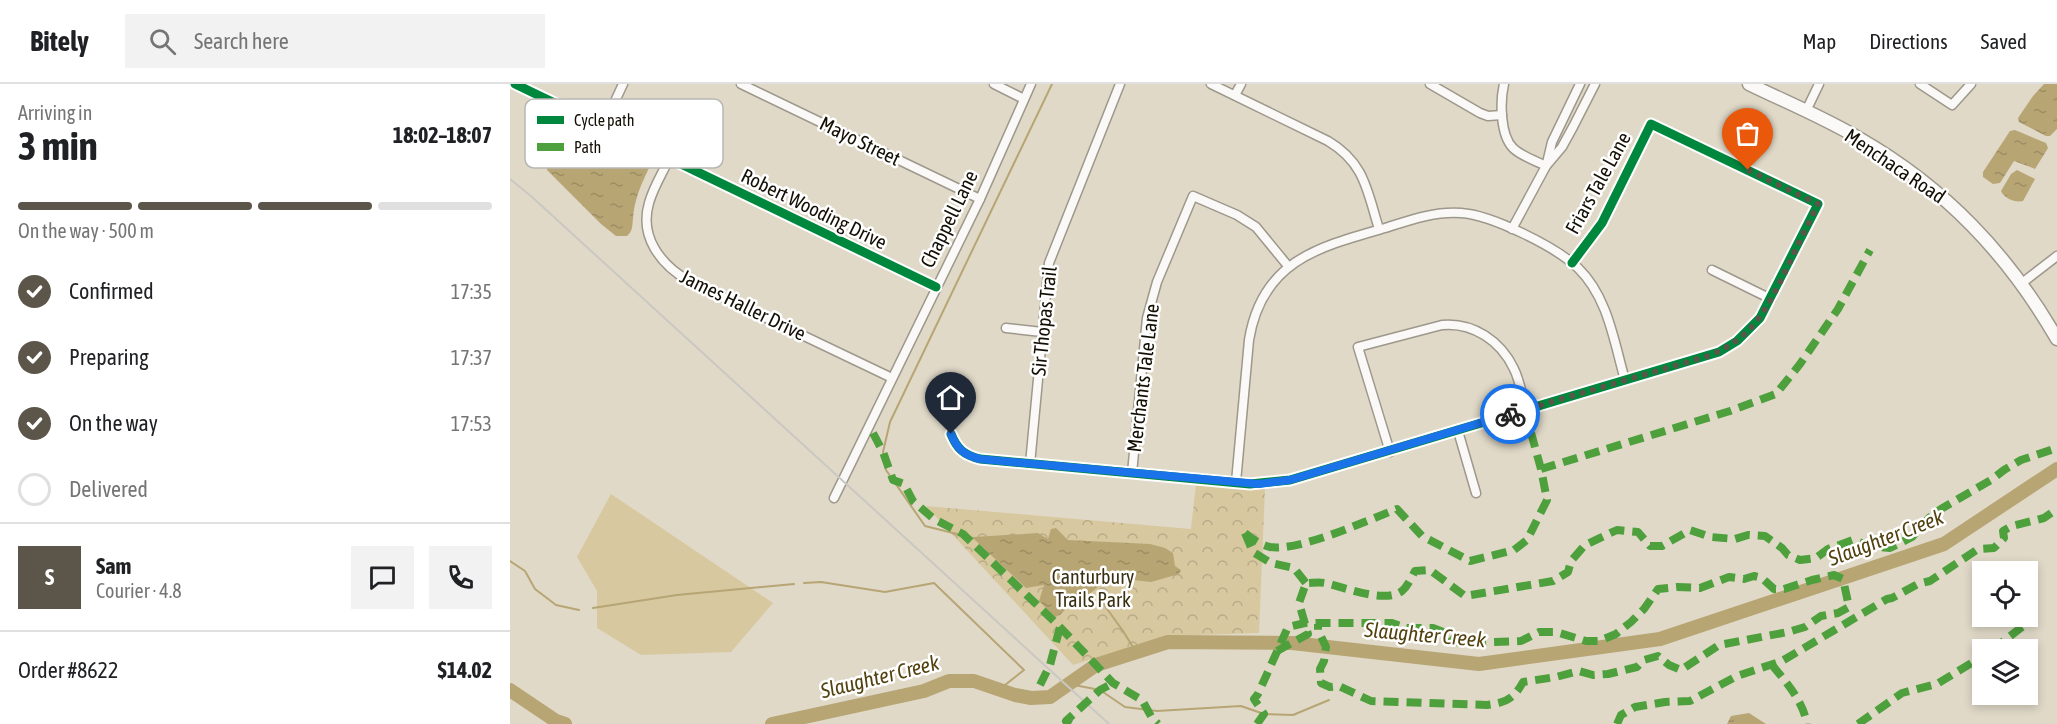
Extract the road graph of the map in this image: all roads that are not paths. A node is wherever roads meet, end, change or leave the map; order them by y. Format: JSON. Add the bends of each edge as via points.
{"nodes":[{"id":1,"x":515,"y":84,"type":"edge"},
{"id":2,"x":623,"y":84,"type":"edge"},
{"id":3,"x":741,"y":84,"type":"edge"},
{"id":4,"x":994,"y":84,"type":"edge"},
{"id":5,"x":1031,"y":84,"type":"edge"},
{"id":6,"x":1120,"y":84,"type":"edge"},
{"id":7,"x":1211,"y":84,"type":"edge"},
{"id":8,"x":1241,"y":84,"type":"edge"},
{"id":9,"x":1430,"y":84,"type":"edge"},
{"id":10,"x":1504,"y":84,"type":"edge"},
{"id":11,"x":1580,"y":84,"type":"edge"},
{"id":12,"x":1595,"y":84,"type":"edge"},
{"id":13,"x":1749,"y":84,"type":"edge"},
{"id":14,"x":1819,"y":84,"type":"edge"},
{"id":15,"x":1920,"y":84,"type":"edge"},
{"id":16,"x":1971,"y":84,"type":"edge"},
{"id":17,"x":1235,"y":96,"type":"junction"},
{"id":18,"x":546,"y":99,"type":"edge"},
{"id":19,"x":616,"y":99,"type":"edge"},
{"id":20,"x":1024,"y":99,"type":"junction"},
{"id":21,"x":1806,"y":111,"type":"junction"},
{"id":22,"x":1502,"y":115,"type":"junction"},
{"id":23,"x":1546,"y":166,"type":"junction"},
{"id":24,"x":665,"y":168,"type":"edge"},
{"id":25,"x":688,"y":168,"type":"edge"},
{"id":26,"x":980,"y":199,"type":"junction"},
{"id":27,"x":1379,"y":229,"type":"junction"},
{"id":28,"x":1512,"y":229,"type":"junction"},
{"id":29,"x":2057,"y":256,"type":"edge"},
{"id":30,"x":1572,"y":263,"type":"junction"},
{"id":31,"x":1288,"y":266,"type":"junction"},
{"id":32,"x":1712,"y":270,"type":"dead end"},
{"id":33,"x":2022,"y":283,"type":"junction"},
{"id":34,"x":936,"y":287,"type":"junction"},
{"id":35,"x":1772,"y":299,"type":"junction"},
{"id":36,"x":1006,"y":328,"type":"dead end"},
{"id":37,"x":1042,"y":332,"type":"junction"},
{"id":38,"x":2057,"y":339,"type":"edge"},
{"id":39,"x":892,"y":378,"type":"junction"},
{"id":40,"x":1625,"y":380,"type":"junction"},
{"id":41,"x":1526,"y":409,"type":"junction"},
{"id":42,"x":1458,"y":430,"type":"junction"},
{"id":43,"x":951,"y":434,"type":"dead end"},
{"id":44,"x":1390,"y":452,"type":"junction"},
{"id":45,"x":1030,"y":464,"type":"junction"},
{"id":46,"x":1132,"y":473,"type":"junction"},
{"id":47,"x":1236,"y":482,"type":"junction"},
{"id":48,"x":1476,"y":493,"type":"dead end"},
{"id":49,"x":834,"y":498,"type":"dead end"}],
"edges":[{"from":1,"to":18,"type":"street","name":"Robert Wooding Drive"},
{"from":2,"to":19,"type":"street"},
{"from":3,"to":26,"type":"street","name":"Mayo Street"},
{"from":4,"to":20,"type":"street"},
{"from":5,"to":20,"type":"street","name":"Chappell Lane"},
{"from":6,"to":37,"type":"street","name":"Sir Thopas Trail","via":[[1051,254]]},
{"from":7,"to":17,"type":"street"},
{"from":8,"to":17,"type":"street"},
{"from":9,"to":22,"type":"street","via":[[1480,113]]},
{"from":10,"to":22,"type":"street"},
{"from":11,"to":23,"type":"street","via":[[1552,142]]},
{"from":12,"to":23,"type":"street","via":[[1562,147]]},
{"from":13,"to":21,"type":"main road","name":"Menchaca Road"},
{"from":14,"to":21,"type":"street"},
{"from":15,"to":16,"type":"street","via":[[1952,105]]},
{"from":17,"to":27,"type":"street","via":[[1344,151],[1357,165]]},
{"from":20,"to":26,"type":"street","name":"Chappell Lane"},
{"from":21,"to":33,"type":"main road","name":"Menchaca Road","via":[[1920,177],[1957,209]]},
{"from":22,"to":23,"type":"street","via":[[1512,147]]},
{"from":23,"to":28,"type":"street"},
{"from":24,"to":39,"type":"street","name":"James Haller Drive","via":[[650,200],[647,218],[652,245],[670,269]]},
{"from":25,"to":34,"type":"street","name":"Robert Wooding Drive"},
{"from":26,"to":34,"type":"street","name":"Chappell Lane"},
{"from":27,"to":28,"type":"street","via":[[1427,216],[1460,213],[1481,216]]},
{"from":27,"to":31,"type":"street","via":[[1311,252]]},
{"from":28,"to":30,"type":"street"},
{"from":29,"to":33,"type":"street"},
{"from":30,"to":35,"type":"street","name":"Friars Tale Lane","via":[[1602,223],[1651,123],[1818,204]]},
{"from":30,"to":40,"type":"street","via":[[1590,282],[1601,302]]},
{"from":31,"to":46,"type":"street","name":"Merchants Tale Lane","via":[[1256,227],[1193,196],[1157,282],[1147,318]]},
{"from":31,"to":47,"type":"street","via":[[1265,293],[1250,329]]},
{"from":32,"to":35,"type":"street"},
{"from":33,"to":38,"type":"main road","name":"Menchaca Road"},
{"from":34,"to":39,"type":"street","name":"Chappell Lane"},
{"from":35,"to":40,"type":"street","via":[[1754,326],[1728,347]]},
{"from":36,"to":37,"type":"street"},
{"from":37,"to":45,"type":"street","name":"Sir Thopas Trail"},
{"from":39,"to":49,"type":"street","name":"Chappell Lane"},
{"from":40,"to":41,"type":"street"},
{"from":41,"to":42,"type":"street"},
{"from":41,"to":44,"type":"street","via":[[1508,357],[1489,338],[1471,328],[1442,325],[1359,347]]},
{"from":42,"to":44,"type":"street"},
{"from":42,"to":48,"type":"street"},
{"from":43,"to":45,"type":"street","via":[[956,446],[971,457]]},
{"from":44,"to":47,"type":"street","via":[[1290,480]]},
{"from":45,"to":46,"type":"street"},
{"from":46,"to":47,"type":"street"}]}
